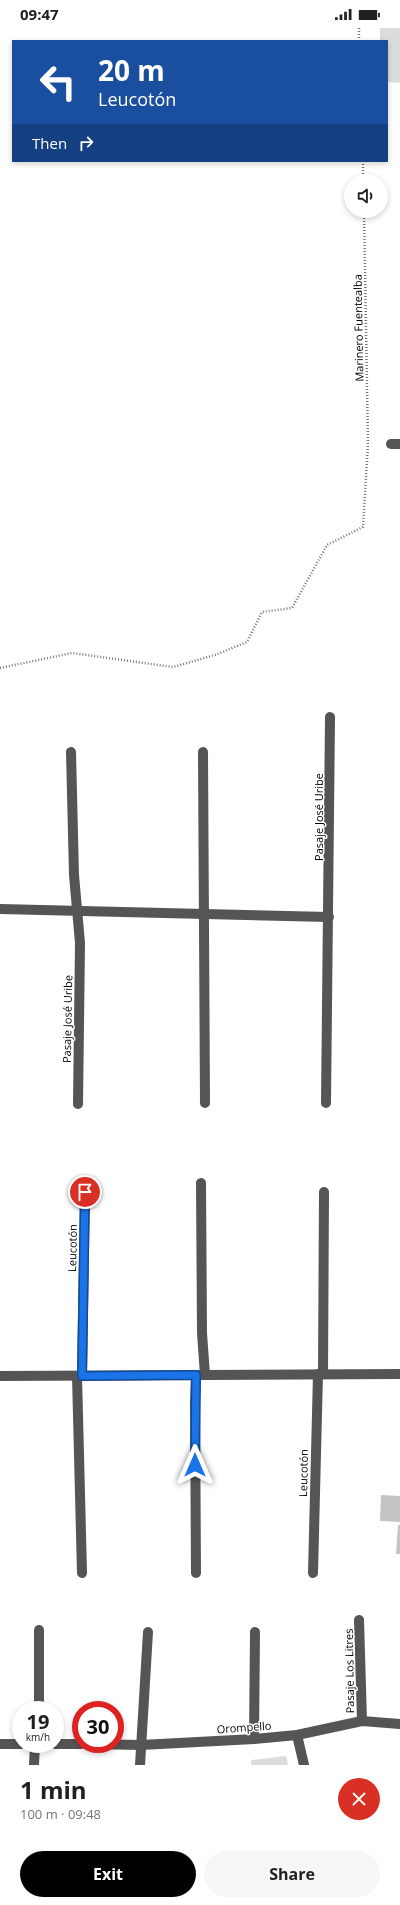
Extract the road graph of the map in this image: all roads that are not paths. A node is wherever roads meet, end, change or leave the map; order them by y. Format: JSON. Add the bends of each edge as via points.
{"nodes":[{"id":1,"x":330,"y":717,"type":"dead end"},
{"id":2,"x":71,"y":752,"type":"dead end"},
{"id":3,"x":203,"y":752,"type":"dead end"},
{"id":4,"x":0,"y":909,"type":"edge"},
{"id":5,"x":76,"y":911,"type":"junction"},
{"id":6,"x":204,"y":914,"type":"junction"},
{"id":7,"x":329,"y":917,"type":"junction"},
{"id":8,"x":204,"y":1103,"type":"dead end"},
{"id":9,"x":326,"y":1103,"type":"dead end"},
{"id":10,"x":78,"y":1104,"type":"dead end"},
{"id":11,"x":201,"y":1183,"type":"dead end"},
{"id":12,"x":85,"y":1192,"type":"dead end"},
{"id":13,"x":324,"y":1192,"type":"dead end"},
{"id":14,"x":320,"y":1374,"type":"junction"},
{"id":15,"x":400,"y":1374,"type":"edge"},
{"id":16,"x":200,"y":1375,"type":"junction"},
{"id":17,"x":0,"y":1376,"type":"edge"},
{"id":18,"x":80,"y":1376,"type":"junction"},
{"id":19,"x":82,"y":1573,"type":"dead end"},
{"id":20,"x":196,"y":1573,"type":"dead end"},
{"id":21,"x":313,"y":1573,"type":"dead end"},
{"id":22,"x":360,"y":1620,"type":"dead end"},
{"id":23,"x":40,"y":1630,"type":"dead end"},
{"id":24,"x":148,"y":1632,"type":"dead end"},
{"id":25,"x":255,"y":1632,"type":"dead end"},
{"id":26,"x":39,"y":1701,"type":"edge"},
{"id":27,"x":362,"y":1721,"type":"junction"},
{"id":28,"x":400,"y":1724,"type":"edge"},
{"id":29,"x":297,"y":1735,"type":"junction"},
{"id":30,"x":254,"y":1739,"type":"junction"},
{"id":31,"x":0,"y":1744,"type":"edge"},
{"id":32,"x":12,"y":1744,"type":"edge"},
{"id":33,"x":124,"y":1745,"type":"edge"},
{"id":34,"x":141,"y":1745,"type":"junction"},
{"id":35,"x":35,"y":1753,"type":"edge"},
{"id":36,"x":34,"y":1765,"type":"edge"},
{"id":37,"x":140,"y":1765,"type":"edge"},
{"id":38,"x":304,"y":1765,"type":"edge"}],
"edges":[{"from":1,"to":7,"type":"street","name":"Pasaje José Uribe"},
{"from":2,"to":5,"type":"street","name":"Pasaje José Uribe"},
{"from":3,"to":6,"type":"street"},
{"from":4,"to":5,"type":"street"},
{"from":5,"to":6,"type":"street"},
{"from":5,"to":10,"type":"street","name":"Pasaje José Uribe","via":[[80,943]]},
{"from":6,"to":7,"type":"street"},
{"from":6,"to":8,"type":"street"},
{"from":7,"to":9,"type":"street","name":"Pasaje José Uribe"},
{"from":11,"to":16,"type":"street"},
{"from":12,"to":18,"type":"street","name":"Leucotón"},
{"from":13,"to":14,"type":"street","name":"Leucotón"},
{"from":14,"to":15,"type":"street"},
{"from":14,"to":16,"type":"street"},
{"from":14,"to":21,"type":"street","name":"Leucotón"},
{"from":16,"to":18,"type":"street"},
{"from":16,"to":20,"type":"street","via":[[195,1403]]},
{"from":17,"to":18,"type":"street"},
{"from":18,"to":19,"type":"street","name":"Leucotón"},
{"from":22,"to":27,"type":"street","name":"Pasaje Los Litres"},
{"from":23,"to":26,"type":"street"},
{"from":24,"to":34,"type":"street"},
{"from":25,"to":30,"type":"street"},
{"from":27,"to":28,"type":"street","name":"Orompello"},
{"from":27,"to":29,"type":"street","name":"Orompello"},
{"from":29,"to":30,"type":"street","name":"Orompello"},
{"from":29,"to":38,"type":"street"},
{"from":30,"to":34,"type":"street","name":"Orompello"},
{"from":31,"to":32,"type":"street"},
{"from":33,"to":34,"type":"street","name":"Orompello"},
{"from":34,"to":37,"type":"street"},
{"from":35,"to":36,"type":"street"}]}
